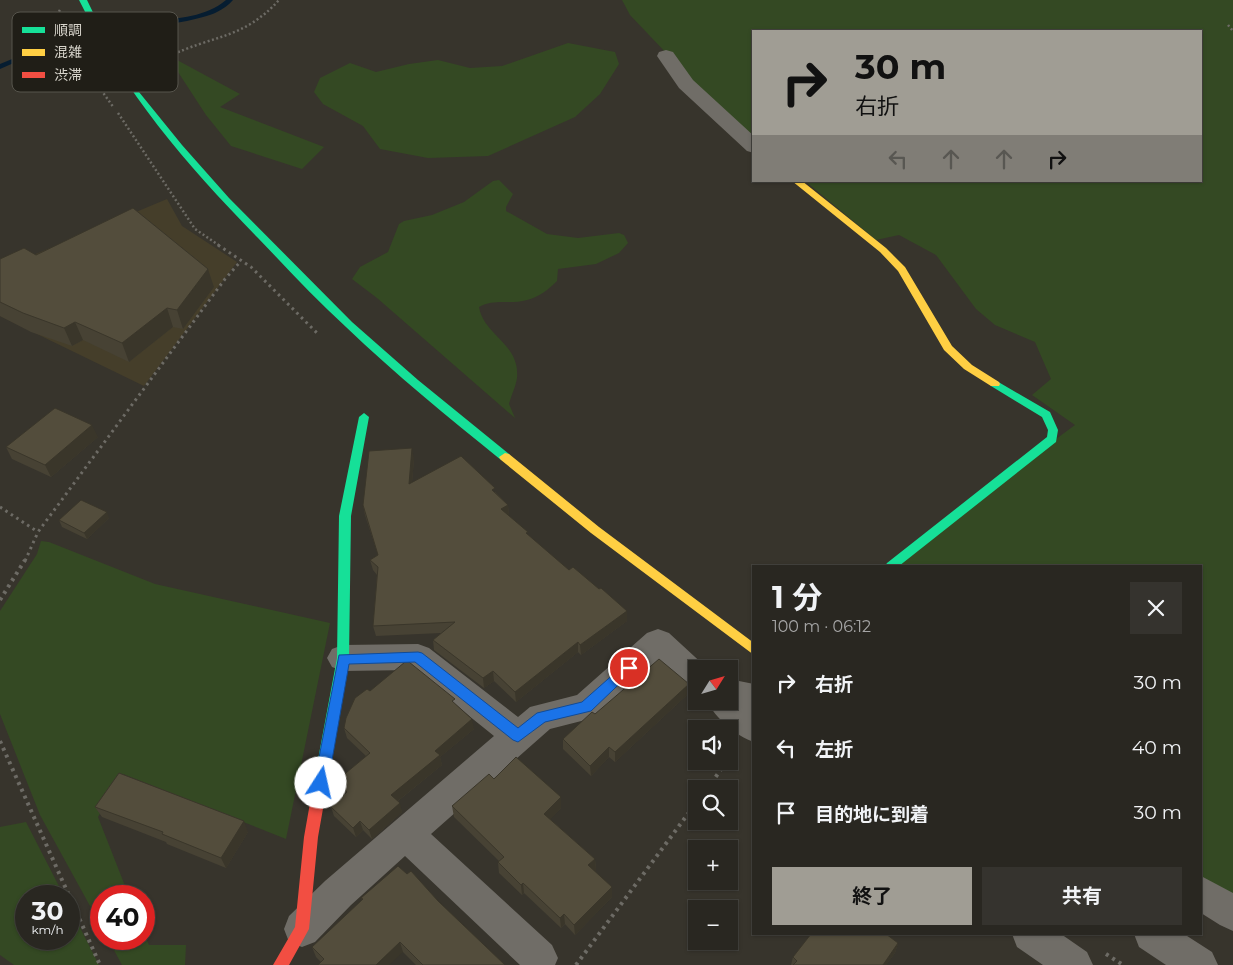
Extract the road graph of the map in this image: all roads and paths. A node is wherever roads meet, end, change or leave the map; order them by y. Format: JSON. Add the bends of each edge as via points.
{"nodes":[{"id":1,"x":83,"y":0,"type":"edge"},
{"id":2,"x":279,"y":0,"type":"edge"},
{"id":3,"x":88,"y":12,"type":"edge"},
{"id":4,"x":1228,"y":25,"type":"dead end"},
{"id":5,"x":1233,"y":31,"type":"edge"},
{"id":6,"x":178,"y":51,"type":"edge"},
{"id":7,"x":666,"y":56,"type":"dead end"},
{"id":8,"x":134,"y":92,"type":"edge"},
{"id":9,"x":158,"y":92,"type":"edge"},
{"id":10,"x":155,"y":120,"type":"junction"},
{"id":11,"x":752,"y":145,"type":"edge"},
{"id":12,"x":797,"y":182,"type":"edge"},
{"id":13,"x":241,"y":261,"type":"dead end"},
{"id":14,"x":364,"y":417,"type":"dead end"},
{"id":15,"x":0,"y":507,"type":"edge"},
{"id":16,"x":38,"y":532,"type":"junction"},
{"id":17,"x":892,"y":565,"type":"edge"},
{"id":18,"x":0,"y":600,"type":"edge"},
{"id":19,"x":752,"y":648,"type":"edge"},
{"id":20,"x":343,"y":658,"type":"junction"},
{"id":21,"x":688,"y":670,"type":"edge"},
{"id":22,"x":738,"y":694,"type":"edge"},
{"id":23,"x":752,"y":698,"type":"edge"},
{"id":24,"x":733,"y":710,"type":"edge"},
{"id":25,"x":752,"y":726,"type":"edge"},
{"id":26,"x":518,"y":736,"type":"junction"},
{"id":27,"x":0,"y":741,"type":"edge"},
{"id":28,"x":688,"y":814,"type":"edge"},
{"id":29,"x":406,"y":834,"type":"junction"},
{"id":30,"x":1202,"y":894,"type":"edge"},
{"id":31,"x":1233,"y":914,"type":"edge"},
{"id":32,"x":302,"y":929,"type":"junction"},
{"id":33,"x":1031,"y":935,"type":"edge"},
{"id":34,"x":1154,"y":935,"type":"edge"},
{"id":35,"x":539,"y":958,"type":"dead end"},
{"id":36,"x":100,"y":965,"type":"edge"},
{"id":37,"x":281,"y":965,"type":"edge"},
{"id":38,"x":576,"y":965,"type":"edge"},
{"id":39,"x":1074,"y":965,"type":"edge"},
{"id":40,"x":1199,"y":965,"type":"edge"}],
"edges":[{"from":1,"to":3,"type":"street"},
{"from":2,"to":6,"type":"path","via":[[253,25]]},
{"from":4,"to":5,"type":"path"},
{"from":7,"to":11,"type":"street","via":[[686,84]]},
{"from":8,"to":10,"type":"street"},
{"from":9,"to":10,"type":"path","via":[[160,102]]},
{"from":10,"to":19,"type":"street","via":[[297,275],[438,403],[522,472]]},
{"from":12,"to":17,"type":"street","via":[[902,269],[948,348],[968,367],[1046,415],[1053,430],[1052,439],[1044,447]]},
{"from":13,"to":16,"type":"path","via":[[224,278]]},
{"from":14,"to":20,"type":"street","via":[[345,516]]},
{"from":15,"to":16,"type":"path"},
{"from":16,"to":18,"type":"path","via":[[30,554]]},
{"from":20,"to":26,"type":"street","via":[[418,657]]},
{"from":20,"to":32,"type":"street","via":[[311,837]]},
{"from":21,"to":26,"type":"street","via":[[658,642],[586,707],[541,717]]},
{"from":22,"to":23,"type":"street"},
{"from":24,"to":25,"type":"street"},
{"from":26,"to":29,"type":"street"},
{"from":27,"to":36,"type":"path"},
{"from":28,"to":38,"type":"path"},
{"from":29,"to":32,"type":"street"},
{"from":29,"to":35,"type":"street"},
{"from":30,"to":31,"type":"street"},
{"from":32,"to":37,"type":"street"},
{"from":33,"to":39,"type":"street"},
{"from":34,"to":40,"type":"street"}]}
